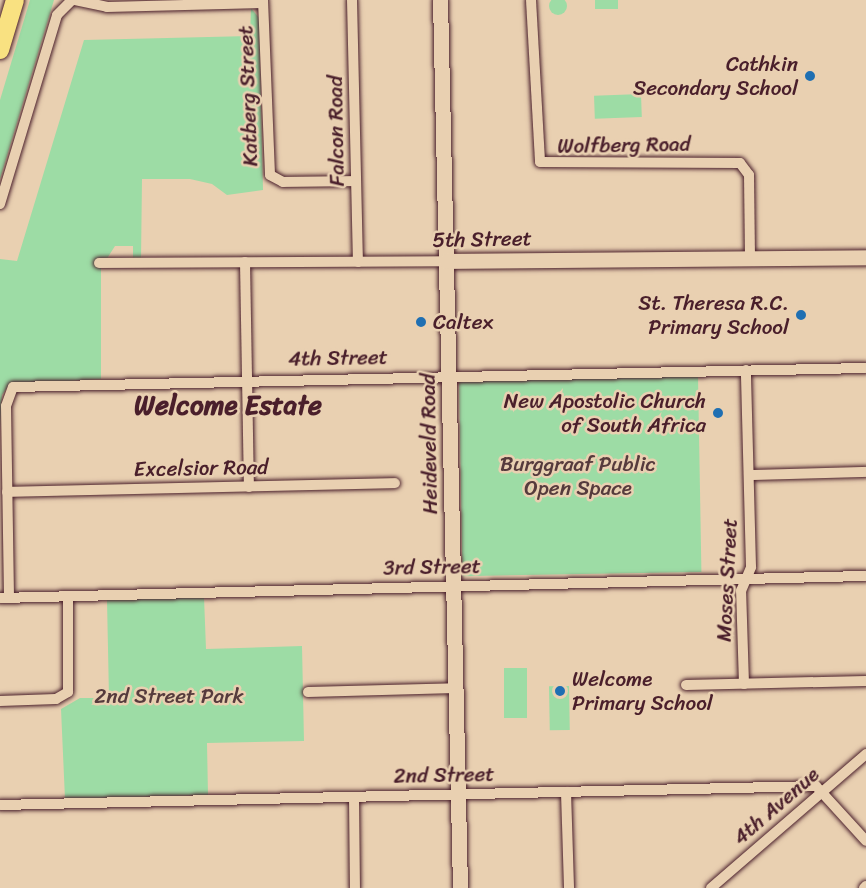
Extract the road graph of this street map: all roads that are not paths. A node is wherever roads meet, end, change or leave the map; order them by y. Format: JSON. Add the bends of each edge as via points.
{"nodes":[{"id":1,"x":15,"y":0,"type":"edge"},
{"id":2,"x":73,"y":0,"type":"edge"},
{"id":3,"x":352,"y":0,"type":"edge"},
{"id":4,"x":440,"y":0,"type":"edge"},
{"id":5,"x":531,"y":0,"type":"edge"},
{"id":6,"x":88,"y":2,"type":"edge"},
{"id":7,"x":190,"y":2,"type":"edge"},
{"id":8,"x":263,"y":2,"type":"edge"},
{"id":9,"x":0,"y":50,"type":"edge"},
{"id":10,"x":356,"y":181,"type":"junction"},
{"id":11,"x":0,"y":204,"type":"edge"},
{"id":12,"x":750,"y":257,"type":"junction"},
{"id":13,"x":866,"y":257,"type":"edge"},
{"id":14,"x":446,"y":261,"type":"junction"},
{"id":15,"x":245,"y":262,"type":"junction"},
{"id":16,"x":358,"y":262,"type":"junction"},
{"id":17,"x":99,"y":264,"type":"dead end"},
{"id":18,"x":866,"y":368,"type":"edge"},
{"id":19,"x":746,"y":370,"type":"junction"},
{"id":20,"x":448,"y":376,"type":"junction"},
{"id":21,"x":247,"y":380,"type":"junction"},
{"id":22,"x":866,"y":472,"type":"edge"},
{"id":23,"x":748,"y":475,"type":"junction"},
{"id":24,"x":395,"y":483,"type":"dead end"},
{"id":25,"x":249,"y":487,"type":"junction"},
{"id":26,"x":8,"y":492,"type":"junction"},
{"id":27,"x":866,"y":576,"type":"edge"},
{"id":28,"x":746,"y":579,"type":"junction"},
{"id":29,"x":454,"y":586,"type":"junction"},
{"id":30,"x":68,"y":596,"type":"junction"},
{"id":31,"x":4,"y":598,"type":"edge"},
{"id":32,"x":866,"y":681,"type":"edge"},
{"id":33,"x":744,"y":684,"type":"junction"},
{"id":34,"x":686,"y":685,"type":"dead end"},
{"id":35,"x":456,"y":688,"type":"junction"},
{"id":36,"x":308,"y":692,"type":"dead end"},
{"id":37,"x":0,"y":701,"type":"edge"},
{"id":38,"x":866,"y":754,"type":"edge"},
{"id":39,"x":566,"y":792,"type":"junction"},
{"id":40,"x":822,"y":792,"type":"junction"},
{"id":41,"x":458,"y":794,"type":"junction"},
{"id":42,"x":354,"y":797,"type":"junction"},
{"id":43,"x":0,"y":805,"type":"edge"},
{"id":44,"x":866,"y":840,"type":"edge"},
{"id":45,"x":355,"y":888,"type":"edge"},
{"id":46,"x":460,"y":888,"type":"edge"},
{"id":47,"x":569,"y":888,"type":"edge"},
{"id":48,"x":711,"y":888,"type":"edge"}],
"edges":[{"from":1,"to":9,"type":"highway"},
{"from":2,"to":6,"type":"street"},
{"from":2,"to":11,"type":"street","via":[[57,15]]},
{"from":3,"to":10,"type":"street","name":"Falcon Road"},
{"from":4,"to":14,"type":"street","name":"Heideveld Road"},
{"from":5,"to":12,"type":"street","name":"Wolfberg Road","via":[[540,162],[740,163],[749,175]]},
{"from":6,"to":7,"type":"street"},
{"from":7,"to":8,"type":"street"},
{"from":8,"to":10,"type":"street","name":"Katberg Street","via":[[270,175],[283,182]]},
{"from":10,"to":16,"type":"street","name":"Falcon Road"},
{"from":12,"to":13,"type":"street","name":"5th Street"},
{"from":12,"to":14,"type":"street","name":"5th Street"},
{"from":14,"to":16,"type":"street","name":"5th Street"},
{"from":14,"to":20,"type":"street","name":"Heideveld Road"},
{"from":15,"to":16,"type":"street","name":"5th Street"},
{"from":15,"to":17,"type":"street","name":"5th Street"},
{"from":15,"to":21,"type":"street"},
{"from":18,"to":19,"type":"street","name":"4th Street"},
{"from":19,"to":20,"type":"street","name":"4th Street"},
{"from":19,"to":23,"type":"street","name":"Moses Street"},
{"from":20,"to":21,"type":"street","name":"4th Street"},
{"from":20,"to":29,"type":"street","name":"Heideveld Road"},
{"from":21,"to":25,"type":"street"},
{"from":21,"to":26,"type":"street","name":"4th Street","via":[[23,385],[9,391]]},
{"from":22,"to":23,"type":"street"},
{"from":23,"to":28,"type":"street","name":"Moses Street","via":[[751,567]]},
{"from":24,"to":25,"type":"street","name":"Excelsior Road"},
{"from":25,"to":26,"type":"street","name":"Excelsior Road"},
{"from":26,"to":31,"type":"street"},
{"from":27,"to":28,"type":"street","name":"3rd Street"},
{"from":28,"to":29,"type":"street","name":"3rd Street"},
{"from":28,"to":33,"type":"street","name":"Moses Street","via":[[741,591]]},
{"from":29,"to":30,"type":"street","name":"3rd Street"},
{"from":29,"to":35,"type":"street","name":"Heideveld Road"},
{"from":30,"to":31,"type":"street","name":"3rd Street"},
{"from":30,"to":37,"type":"street","via":[[68,692],[56,699]]},
{"from":32,"to":33,"type":"street"},
{"from":33,"to":34,"type":"street"},
{"from":35,"to":36,"type":"street"},
{"from":35,"to":41,"type":"street","name":"Heideveld Road"},
{"from":38,"to":40,"type":"street","name":"4th Avenue"},
{"from":39,"to":40,"type":"street","name":"2nd Street","via":[[816,786]]},
{"from":39,"to":41,"type":"street","name":"2nd Street"},
{"from":39,"to":47,"type":"street"},
{"from":40,"to":44,"type":"street"},
{"from":40,"to":48,"type":"street","name":"4th Avenue"},
{"from":41,"to":42,"type":"street","name":"2nd Street"},
{"from":41,"to":46,"type":"street","name":"Heideveld Road"},
{"from":42,"to":43,"type":"street","name":"2nd Street"},
{"from":42,"to":45,"type":"street"}]}
